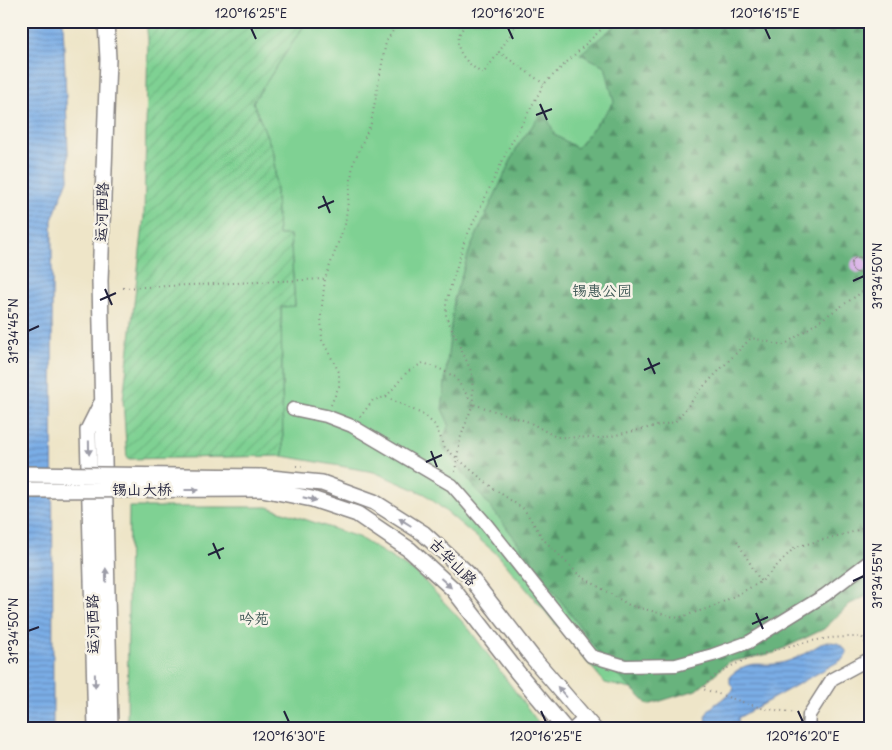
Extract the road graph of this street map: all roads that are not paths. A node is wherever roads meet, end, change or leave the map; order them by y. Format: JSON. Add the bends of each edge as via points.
{"nodes":[{"id":1,"x":106,"y":21,"type":"edge"},
{"id":2,"x":102,"y":403,"type":"junction"},
{"id":3,"x":293,"y":409,"type":"dead end"},
{"id":4,"x":21,"y":474,"type":"edge"},
{"id":5,"x":261,"y":483,"type":"junction"},
{"id":6,"x":21,"y":490,"type":"edge"},
{"id":7,"x":871,"y":560,"type":"edge"},
{"id":8,"x":871,"y":658,"type":"edge"},
{"id":9,"x":589,"y":724,"type":"edge"},
{"id":10,"x":96,"y":729,"type":"edge"},
{"id":11,"x":110,"y":729,"type":"edge"},
{"id":12,"x":565,"y":729,"type":"edge"},
{"id":13,"x":573,"y":729,"type":"edge"},
{"id":14,"x":808,"y":729,"type":"edge"}],
"edges":[{"from":1,"to":2,"type":"main road","name":"运河西路","via":[[108,60],[100,281]]},
{"from":2,"to":10,"type":"main road","name":"运河西路","one_way":true,"via":[[88,430]]},
{"from":11,"to":2,"type":"main road","name":"运河西路","one_way":true},
{"from":3,"to":7,"type":"street","via":[[352,426],[452,485],[591,656],[625,666],[676,665],[749,642],[825,595]]},
{"from":4,"to":5,"type":"main road","name":"锡山大桥","bridge":true},
{"from":6,"to":5,"type":"main road","name":"锡山大桥","one_way":true,"bridge":true},
{"from":9,"to":5,"type":"main road","name":"古华山路","one_way":true,"via":[[467,573],[423,532],[374,502],[322,483]]},
{"from":5,"to":12,"type":"main road","name":"古华山路","one_way":true,"via":[[357,514],[410,550],[453,589]]},
{"from":8,"to":14,"type":"street","via":[[832,679],[809,716]]},
{"from":9,"to":13,"type":"street"}]}
